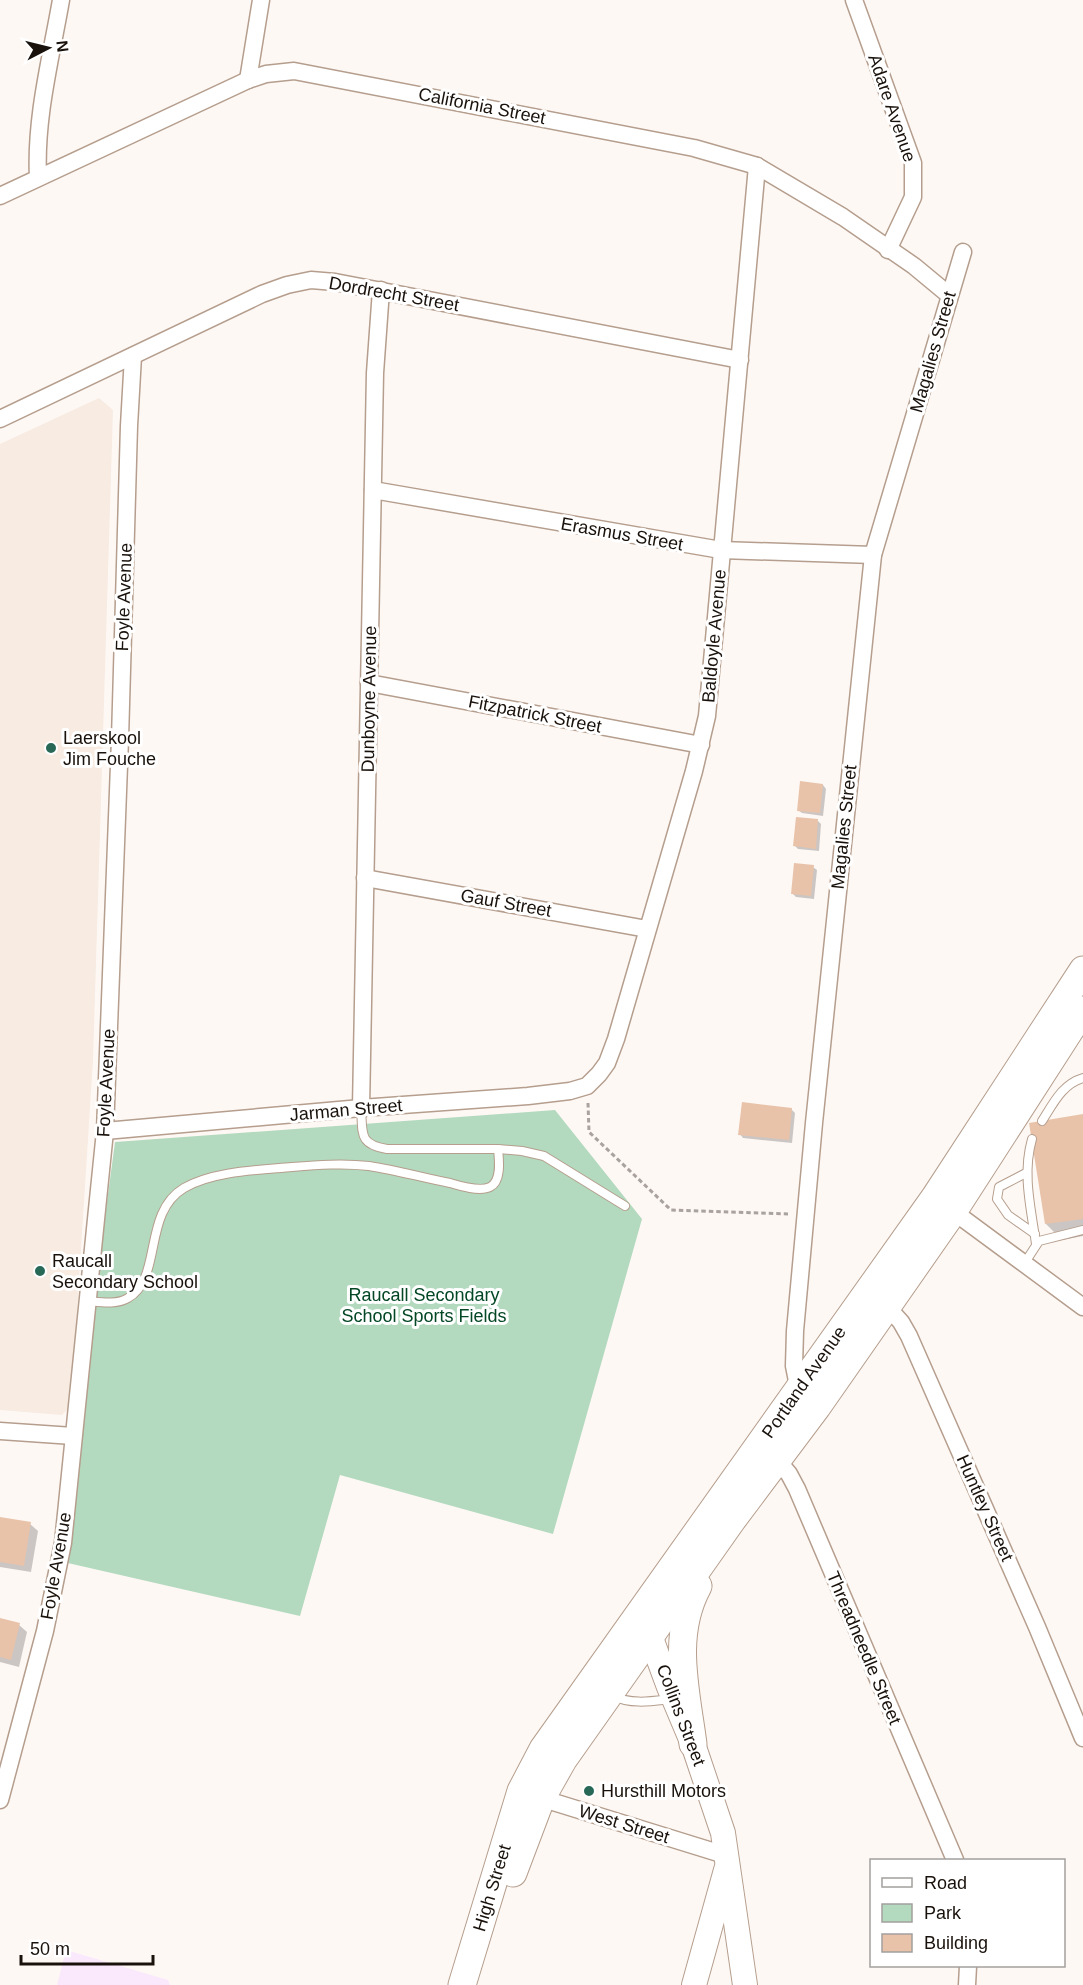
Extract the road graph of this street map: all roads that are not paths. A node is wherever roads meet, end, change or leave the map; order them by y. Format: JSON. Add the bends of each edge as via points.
{"nodes":[{"id":1,"x":61,"y":0,"type":"edge"},
{"id":2,"x":261,"y":0,"type":"edge"},
{"id":3,"x":854,"y":0,"type":"edge"},
{"id":4,"x":248,"y":80,"type":"junction"},
{"id":5,"x":757,"y":166,"type":"junction"},
{"id":6,"x":38,"y":177,"type":"junction"},
{"id":7,"x":0,"y":195,"type":"edge"},
{"id":8,"x":888,"y":250,"type":"junction"},
{"id":9,"x":963,"y":252,"type":"dead end"},
{"id":10,"x":381,"y":290,"type":"junction"},
{"id":11,"x":949,"y":295,"type":"junction"},
{"id":12,"x":133,"y":356,"type":"junction"},
{"id":13,"x":740,"y":360,"type":"junction"},
{"id":14,"x":0,"y":419,"type":"edge"},
{"id":15,"x":373,"y":490,"type":"junction"},
{"id":16,"x":721,"y":550,"type":"junction"},
{"id":17,"x":873,"y":555,"type":"junction"},
{"id":18,"x":369,"y":682,"type":"junction"},
{"id":19,"x":701,"y":745,"type":"junction"},
{"id":20,"x":365,"y":878,"type":"junction"},
{"id":21,"x":647,"y":929,"type":"junction"},
{"id":22,"x":1083,"y":969,"type":"edge"},
{"id":23,"x":1083,"y":1010,"type":"edge"},
{"id":24,"x":1083,"y":1078,"type":"edge"},
{"id":25,"x":587,"y":1086,"type":"joint"},
{"id":26,"x":361,"y":1108,"type":"junction"},
{"id":27,"x":1042,"y":1121,"type":"dead end"},
{"id":28,"x":105,"y":1131,"type":"junction"},
{"id":29,"x":1032,"y":1138,"type":"dead end"},
{"id":30,"x":498,"y":1149,"type":"junction"},
{"id":31,"x":1026,"y":1173,"type":"junction"},
{"id":32,"x":944,"y":1205,"type":"junction"},
{"id":33,"x":625,"y":1206,"type":"dead end"},
{"id":34,"x":1083,"y":1230,"type":"edge"},
{"id":35,"x":1036,"y":1239,"type":"junction"},
{"id":36,"x":1024,"y":1264,"type":"junction"},
{"id":37,"x":878,"y":1298,"type":"junction"},
{"id":38,"x":87,"y":1301,"type":"junction"},
{"id":39,"x":1083,"y":1307,"type":"edge"},
{"id":40,"x":808,"y":1399,"type":"junction"},
{"id":41,"x":0,"y":1431,"type":"edge"},
{"id":42,"x":74,"y":1436,"type":"junction"},
{"id":43,"x":769,"y":1452,"type":"junction"},
{"id":44,"x":733,"y":1518,"type":"junction"},
{"id":45,"x":640,"y":1610,"type":"junction"},
{"id":46,"x":651,"y":1636,"type":"junction"},
{"id":47,"x":600,"y":1687,"type":"junction"},
{"id":48,"x":674,"y":1699,"type":"junction"},
{"id":49,"x":1083,"y":1738,"type":"edge"},
{"id":50,"x":693,"y":1744,"type":"junction"},
{"id":51,"x":531,"y":1795,"type":"junction"},
{"id":52,"x":0,"y":1800,"type":"edge"},
{"id":53,"x":955,"y":1859,"type":"edge"},
{"id":54,"x":728,"y":1860,"type":"junction"},
{"id":55,"x":968,"y":1967,"type":"edge"},
{"id":56,"x":462,"y":1985,"type":"edge"},
{"id":57,"x":481,"y":1985,"type":"edge"},
{"id":58,"x":694,"y":1985,"type":"edge"},
{"id":59,"x":745,"y":1985,"type":"edge"},
{"id":60,"x":967,"y":1985,"type":"edge"}],
"edges":[{"from":1,"to":6,"type":"street","via":[[39,122]]},
{"from":2,"to":4,"type":"street"},
{"from":3,"to":8,"type":"street","name":"Adare Avenue","via":[[913,164],[913,197]]},
{"from":4,"to":5,"type":"street","name":"California Street","via":[[279,71],[311,73],[694,148]]},
{"from":4,"to":6,"type":"street","name":"California Street"},
{"from":5,"to":8,"type":"street","name":"California Street","via":[[843,217]]},
{"from":5,"to":13,"type":"street","name":"Baldoyle Avenue"},
{"from":6,"to":7,"type":"street","name":"California Street"},
{"from":8,"to":11,"type":"street","name":"California Street"},
{"from":9,"to":11,"type":"street","name":"Magalies Street"},
{"from":10,"to":12,"type":"street","name":"Dordrecht Street","via":[[311,280],[287,285]]},
{"from":10,"to":13,"type":"street","name":"Dordrecht Street"},
{"from":10,"to":15,"type":"street","name":"Dunboyne Avenue"},
{"from":11,"to":17,"type":"street","name":"Magalies Street"},
{"from":12,"to":14,"type":"street","name":"Dordrecht Street"},
{"from":12,"to":28,"type":"street","name":"Foyle Avenue"},
{"from":13,"to":16,"type":"street","name":"Baldoyle Avenue"},
{"from":15,"to":16,"type":"street","name":"Erasmus Street"},
{"from":15,"to":18,"type":"street","name":"Dunboyne Avenue"},
{"from":16,"to":17,"type":"street","name":"Erasmus Street"},
{"from":16,"to":19,"type":"street","name":"Baldoyle Avenue"},
{"from":17,"to":40,"type":"street","name":"Magalies Street","via":[[794,1348]]},
{"from":18,"to":19,"type":"street","name":"Fitzpatrick Street"},
{"from":18,"to":20,"type":"street","name":"Dunboyne Avenue"},
{"from":19,"to":21,"type":"street","name":"Baldoyle Avenue"},
{"from":20,"to":21,"type":"street","name":"Gauf Street"},
{"from":20,"to":26,"type":"street","name":"Dunboyne Avenue"},
{"from":21,"to":25,"type":"street","name":"Baldoyle Avenue","via":[[612,1051]]},
{"from":22,"to":32,"type":"main road","name":"Portland Avenue"},
{"from":23,"to":32,"type":"main road","name":"Portland Avenue"},
{"from":24,"to":27,"type":"lane","via":[[1066,1086]]},
{"from":25,"to":26,"type":"street","name":"Jarman Street","via":[[528,1096]]},
{"from":26,"to":28,"type":"street","name":"Jarman Street"},
{"from":26,"to":30,"type":"lane","via":[[363,1134],[372,1147]]},
{"from":28,"to":38,"type":"street","name":"Foyle Avenue"},
{"from":29,"to":31,"type":"lane"},
{"from":30,"to":33,"type":"lane","via":[[544,1156]]},
{"from":30,"to":38,"type":"lane","via":[[497,1177],[488,1188],[369,1166],[331,1164],[242,1172],[185,1187],[167,1204],[159,1219],[147,1274],[138,1289],[115,1302]]},
{"from":31,"to":35,"type":"lane"},
{"from":31,"to":35,"type":"lane","via":[[999,1187],[997,1198],[1008,1215]]},
{"from":32,"to":36,"type":"street"},
{"from":32,"to":37,"type":"main road","name":"Portland Avenue"},
{"from":34,"to":35,"type":"lane"},
{"from":35,"to":36,"type":"lane"},
{"from":36,"to":39,"type":"street"},
{"from":37,"to":40,"type":"main road","name":"Portland Avenue"},
{"from":37,"to":49,"type":"street","name":"Huntley Street","via":[[909,1336]]},
{"from":38,"to":42,"type":"street","name":"Foyle Avenue"},
{"from":40,"to":43,"type":"main road","name":"Portland Avenue"},
{"from":41,"to":42,"type":"street"},
{"from":42,"to":52,"type":"street","name":"Foyle Avenue","via":[[60,1568]]},
{"from":43,"to":44,"type":"main road","name":"Portland Avenue"},
{"from":43,"to":45,"type":"main road","name":"Portland Avenue"},
{"from":43,"to":53,"type":"street","name":"Threadneedle Street","via":[[789,1474],[797,1490]]},
{"from":44,"to":46,"type":"main road","name":"Portland Avenue"},
{"from":44,"to":50,"type":"main road","via":[[689,1603],[684,1626],[682,1655]]},
{"from":45,"to":46,"type":"street","name":"Collins Street"},
{"from":45,"to":47,"type":"main road","name":"Portland Avenue"},
{"from":46,"to":47,"type":"main road","name":"Portland Avenue"},
{"from":46,"to":48,"type":"street","name":"Collins Street"},
{"from":47,"to":48,"type":"lane","via":[[621,1700]]},
{"from":47,"to":51,"type":"main road","name":"Portland Avenue","via":[[543,1749]]},
{"from":48,"to":50,"type":"street","name":"Collins Street"},
{"from":50,"to":54,"type":"street","name":"Collins Street","via":[[719,1818]]},
{"from":51,"to":54,"type":"street","name":"West Street"},
{"from":51,"to":56,"type":"main road","name":"High Street"},
{"from":51,"to":57,"type":"main road","name":"High Street"},
{"from":54,"to":58,"type":"street","name":"Collins Street"},
{"from":54,"to":59,"type":"street"},
{"from":55,"to":60,"type":"street"}]}
